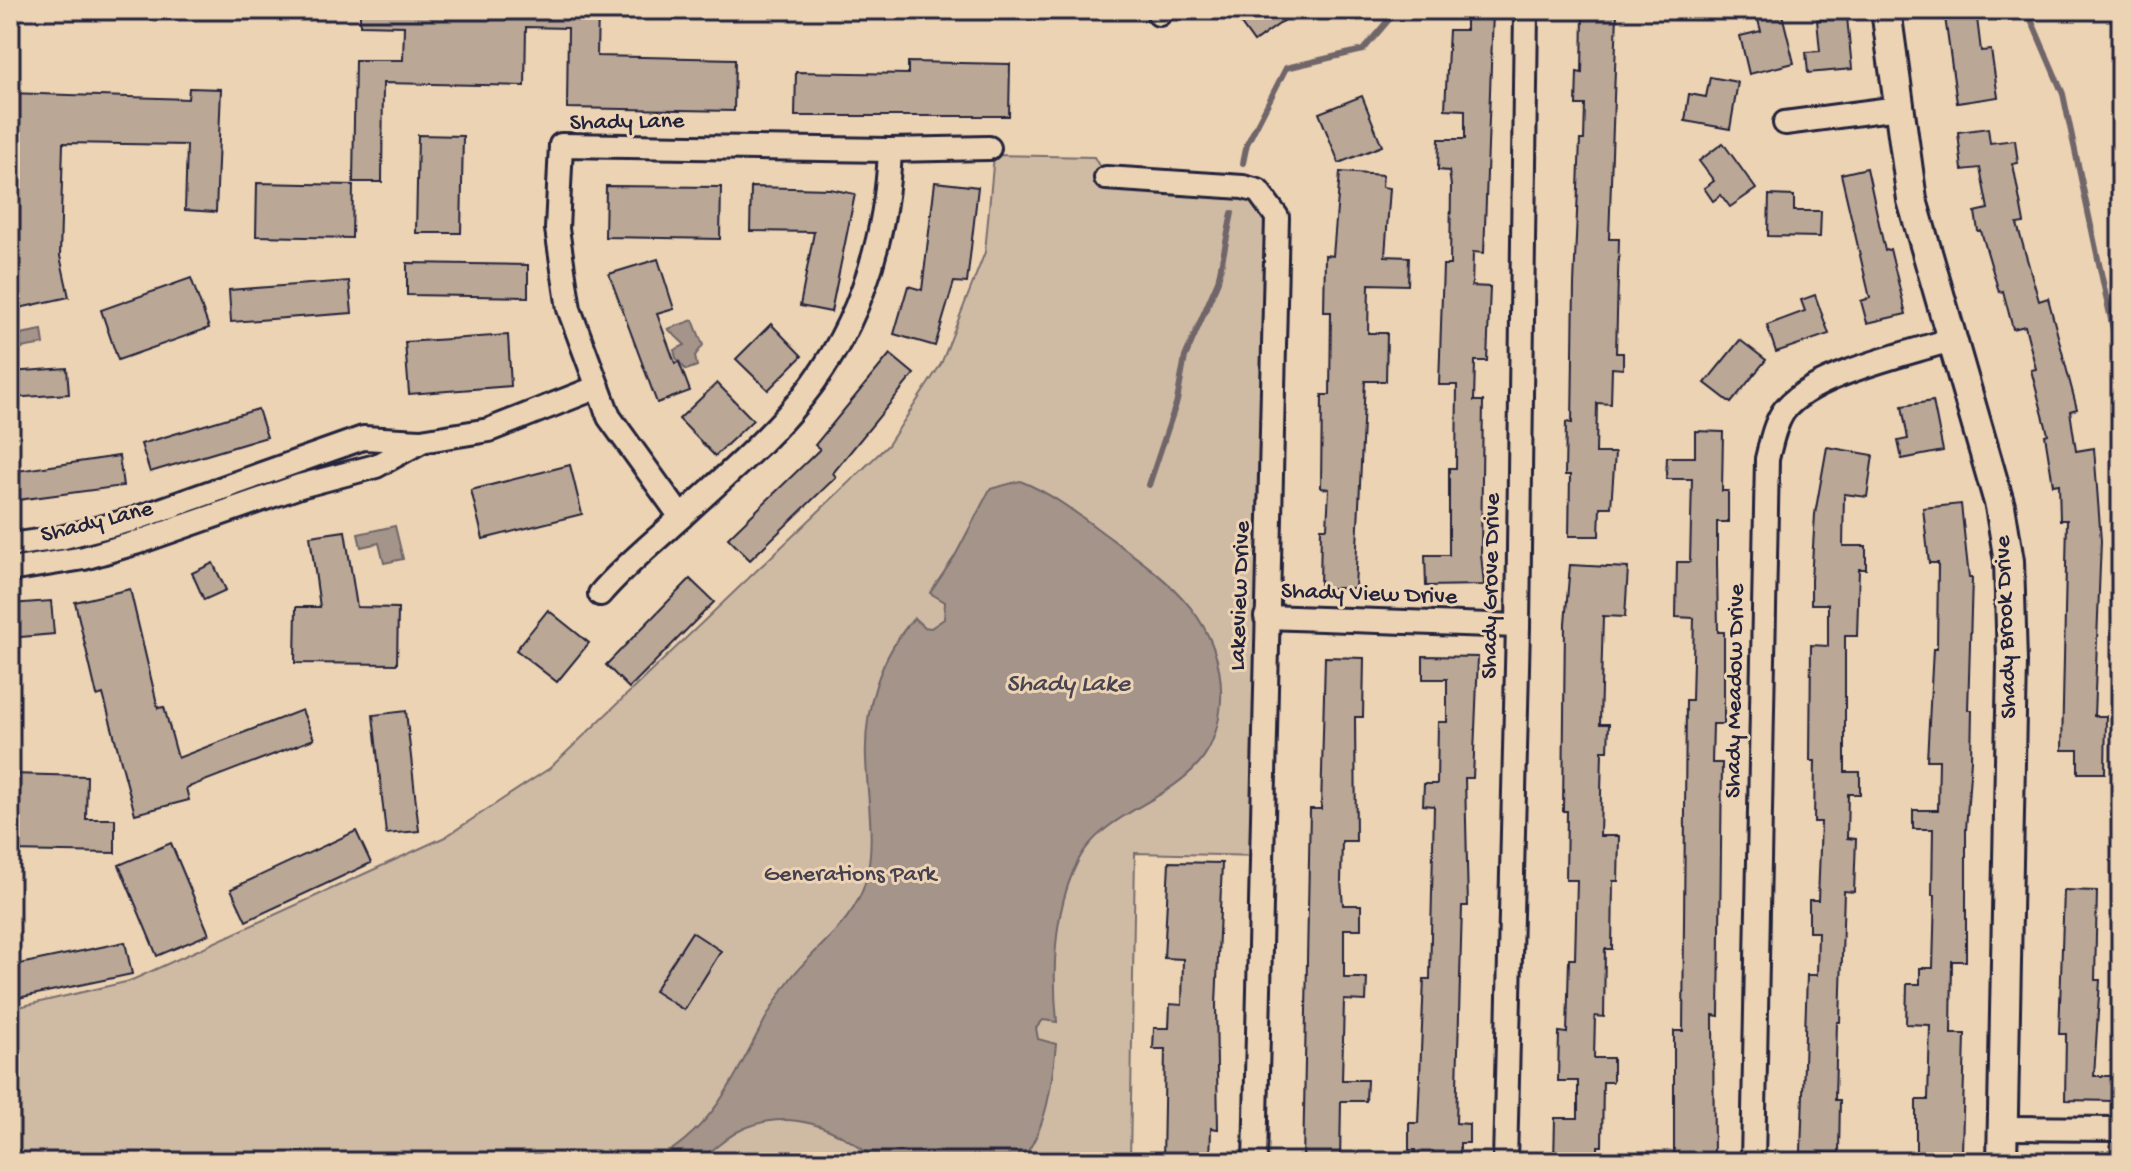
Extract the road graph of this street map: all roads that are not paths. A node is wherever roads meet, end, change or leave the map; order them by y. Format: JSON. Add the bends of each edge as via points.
{"nodes":[{"id":1,"x":1526,"y":10,"type":"edge"},
{"id":2,"x":1886,"y":10,"type":"edge"},
{"id":3,"x":1898,"y":108,"type":"junction"},
{"id":4,"x":1785,"y":123,"type":"dead end"},
{"id":5,"x":989,"y":148,"type":"dead end"},
{"id":6,"x":890,"y":150,"type":"junction"},
{"id":7,"x":1106,"y":178,"type":"dead end"},
{"id":8,"x":1953,"y":339,"type":"junction"},
{"id":9,"x":598,"y":387,"type":"junction"},
{"id":10,"x":421,"y":441,"type":"junction"},
{"id":11,"x":681,"y":517,"type":"junction"},
{"id":12,"x":10,"y":545,"type":"edge"},
{"id":13,"x":10,"y":570,"type":"edge"},
{"id":14,"x":600,"y":594,"type":"dead end"},
{"id":15,"x":1266,"y":617,"type":"junction"},
{"id":16,"x":1518,"y":626,"type":"junction"},
{"id":17,"x":2002,"y":1128,"type":"junction"},
{"id":18,"x":2121,"y":1129,"type":"edge"},
{"id":19,"x":1255,"y":1162,"type":"edge"},
{"id":20,"x":1505,"y":1162,"type":"edge"},
{"id":21,"x":1753,"y":1162,"type":"edge"},
{"id":22,"x":2002,"y":1162,"type":"edge"}],
"edges":[{"from":1,"to":16,"type":"street","name":"Shady Grove Drive"},
{"from":2,"to":3,"type":"street","name":"Shady Brook Drive"},
{"from":3,"to":4,"type":"street"},
{"from":3,"to":8,"type":"street","name":"Shady Brook Drive","via":[[1912,200]]},
{"from":5,"to":6,"type":"street","name":"Shady Lane"},
{"from":6,"to":9,"type":"street","name":"Shady Lane","via":[[561,145],[557,229],[569,309]]},
{"from":6,"to":11,"type":"street","via":[[881,234],[862,294],[837,347],[787,415]]},
{"from":7,"to":15,"type":"street","name":"Lakeview Drive","via":[[1243,187],[1258,191],[1277,217]]},
{"from":8,"to":17,"type":"street","name":"Shady Brook Drive","via":[[2000,506],[2009,561],[2012,662]]},
{"from":8,"to":21,"type":"street","name":"Shady Meadow Drive","via":[[1803,392],[1774,429],[1767,459]]},
{"from":9,"to":10,"type":"street","name":"Shady Lane","via":[[489,430]]},
{"from":9,"to":11,"type":"street","name":"Shady Lane","via":[[609,417]]},
{"from":10,"to":12,"type":"street","name":"Shady Lane","via":[[363,438],[135,519]]},
{"from":10,"to":13,"type":"street","name":"Shady Lane","via":[[376,466],[300,486],[142,541],[84,558]]},
{"from":11,"to":14,"type":"street"},
{"from":15,"to":16,"type":"street","name":"Shady View Drive"},
{"from":15,"to":19,"type":"street","name":"Lakeview Drive"},
{"from":16,"to":20,"type":"street","name":"Shady Grove Drive"},
{"from":17,"to":18,"type":"street"},
{"from":17,"to":22,"type":"street","name":"Shady Brook Drive"}]}
